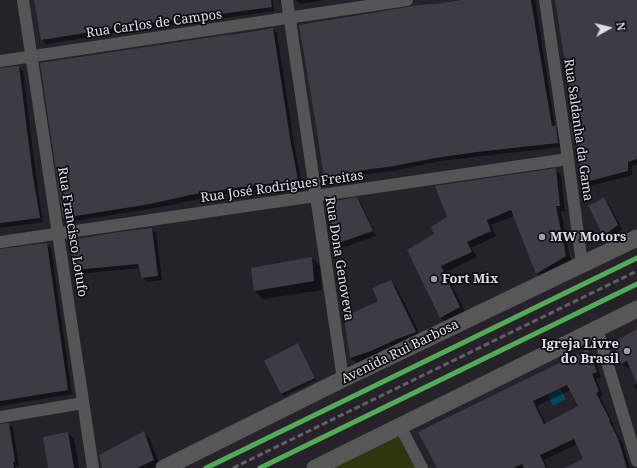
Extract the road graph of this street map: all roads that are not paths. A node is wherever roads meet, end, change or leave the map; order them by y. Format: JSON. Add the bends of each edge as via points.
{"nodes":[{"id":1,"x":23,"y":0,"type":"edge"},
{"id":2,"x":287,"y":0,"type":"edge"},
{"id":3,"x":407,"y":0,"type":"edge"},
{"id":4,"x":545,"y":0,"type":"edge"},
{"id":5,"x":289,"y":18,"type":"junction"},
{"id":6,"x":32,"y":56,"type":"junction"},
{"id":7,"x":0,"y":61,"type":"edge"},
{"id":8,"x":568,"y":159,"type":"junction"},
{"id":9,"x":316,"y":196,"type":"junction"},
{"id":10,"x":58,"y":233,"type":"junction"},
{"id":11,"x":637,"y":238,"type":"edge"},
{"id":12,"x":0,"y":242,"type":"edge"},
{"id":13,"x":582,"y":264,"type":"junction"},
{"id":14,"x":637,"y":309,"type":"edge"},
{"id":15,"x":597,"y":329,"type":"junction"},
{"id":16,"x":344,"y":380,"type":"junction"},
{"id":17,"x":83,"y":403,"type":"junction"},
{"id":18,"x":0,"y":417,"type":"edge"},
{"id":19,"x":400,"y":426,"type":"junction"},
{"id":20,"x":637,"y":461,"type":"edge"},
{"id":21,"x":317,"y":467,"type":"edge"},
{"id":22,"x":93,"y":468,"type":"edge"},
{"id":23,"x":164,"y":468,"type":"edge"},
{"id":24,"x":422,"y":468,"type":"edge"}],
"edges":[{"from":1,"to":6,"type":"street","name":"Rua Francisco Lotufo"},
{"from":2,"to":5,"type":"street","name":"Rua Dona Genoveva"},
{"from":3,"to":5,"type":"street","name":"Rua Carlos de Campos"},
{"from":4,"to":8,"type":"street","name":"Rua Saldanha da Gama"},
{"from":5,"to":6,"type":"street","name":"Rua Carlos de Campos"},
{"from":5,"to":9,"type":"street","name":"Rua Dona Genoveva"},
{"from":6,"to":7,"type":"street","name":"Rua Carlos de Campos"},
{"from":6,"to":10,"type":"street","name":"Rua Francisco Lotufo"},
{"from":8,"to":9,"type":"street","name":"Rua José Rodrigues Freitas"},
{"from":8,"to":13,"type":"street","name":"Rua Saldanha da Gama"},
{"from":9,"to":10,"type":"street","name":"Rua José Rodrigues Freitas"},
{"from":9,"to":16,"type":"street","name":"Rua Dona Genoveva"},
{"from":10,"to":12,"type":"street","name":"Rua José Rodrigues Freitas"},
{"from":10,"to":17,"type":"street","name":"Rua Francisco Lotufo"},
{"from":11,"to":13,"type":"main road","name":"Avenida Rui Barbosa"},
{"from":13,"to":16,"type":"main road","name":"Avenida Rui Barbosa"},
{"from":14,"to":15,"type":"main road"},
{"from":15,"to":19,"type":"main road"},
{"from":15,"to":20,"type":"street"},
{"from":16,"to":23,"type":"main road","name":"Avenida Rui Barbosa"},
{"from":17,"to":18,"type":"street"},
{"from":17,"to":22,"type":"street","name":"Rua Francisco Lotufo"},
{"from":19,"to":21,"type":"main road"},
{"from":19,"to":24,"type":"street"}]}
